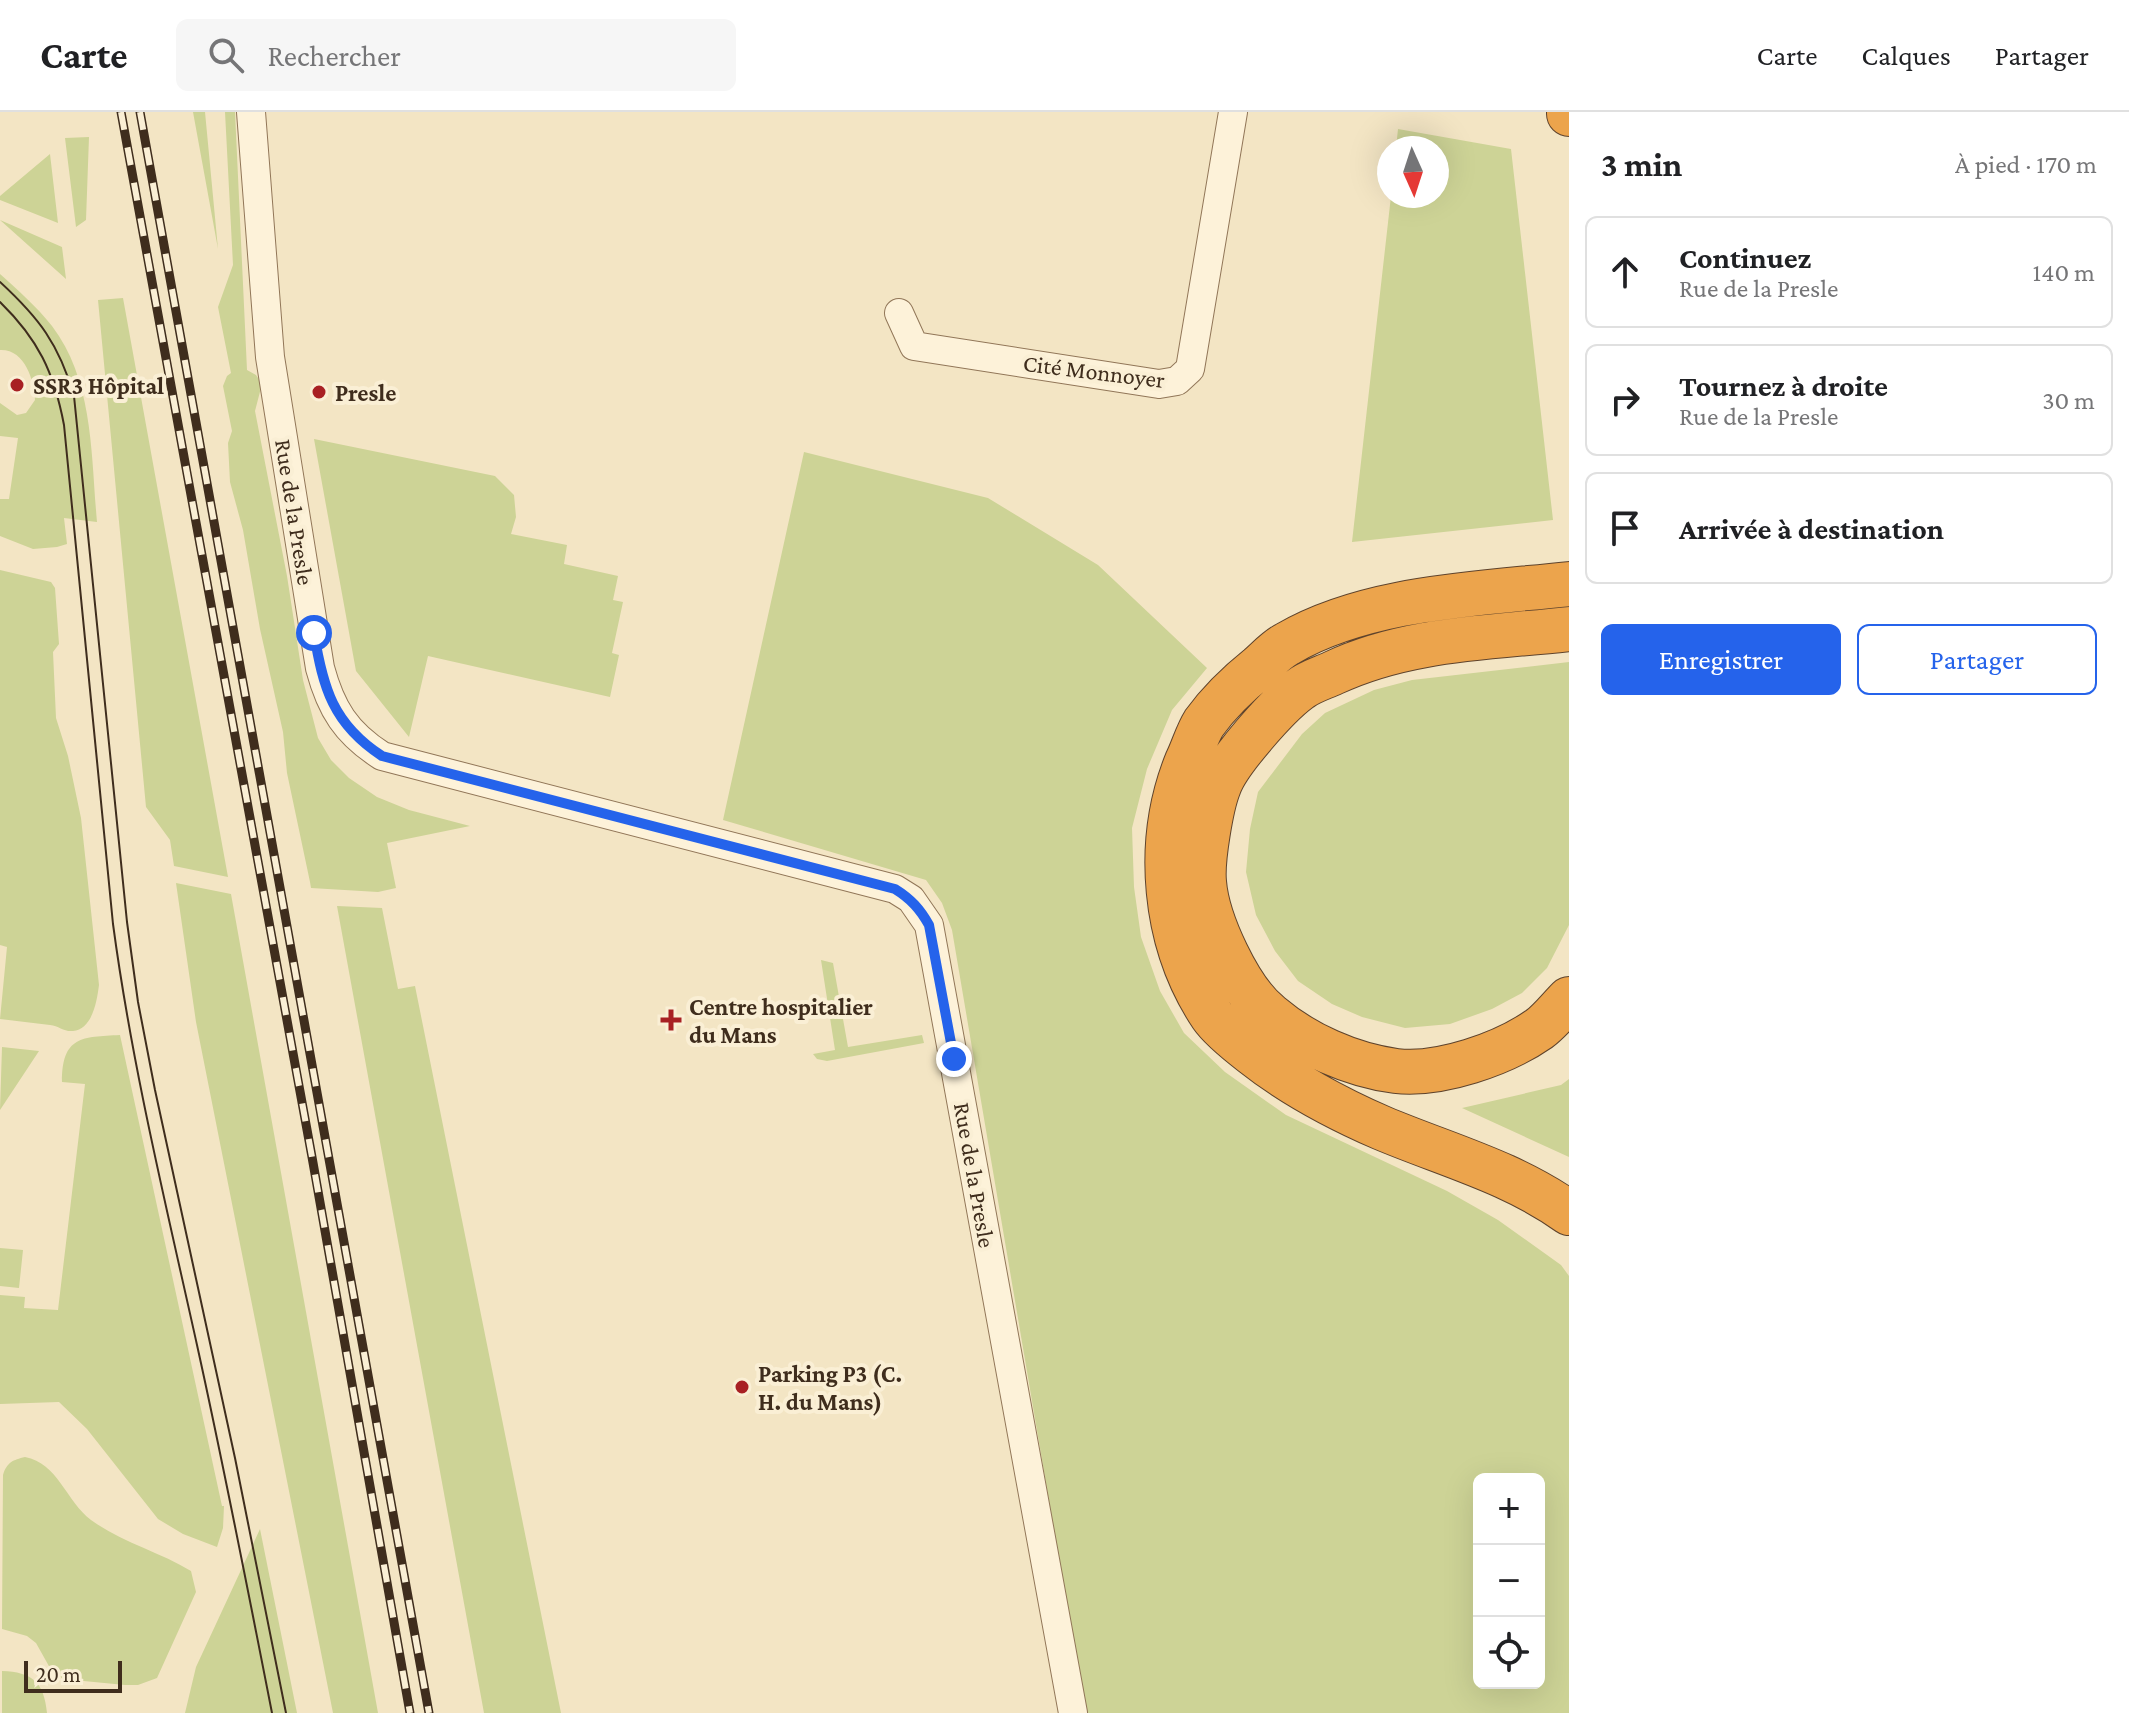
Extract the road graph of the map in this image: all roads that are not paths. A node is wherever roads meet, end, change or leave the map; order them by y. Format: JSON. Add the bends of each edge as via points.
{"nodes":[{"id":1,"x":251,"y":112,"type":"edge"},
{"id":2,"x":1233,"y":112,"type":"edge"},
{"id":3,"x":899,"y":313,"type":"dead end"},
{"id":4,"x":1553,"y":586,"type":"edge"},
{"id":5,"x":1555,"y":631,"type":"edge"},
{"id":6,"x":1569,"y":999,"type":"edge"},
{"id":7,"x":1569,"y":1213,"type":"edge"},
{"id":8,"x":1073,"y":1713,"type":"edge"}],
"edges":[{"from":1,"to":8,"type":"street","name":"Rue de la Presle","via":[[270,357],[318,656],[328,697],[359,741],[382,756],[895,889],[922,911],[929,925]]},
{"from":2,"to":3,"type":"street","name":"Cité Monnoyer","via":[[1190,369],[1177,381],[1159,384],[914,346]]},
{"from":4,"to":7,"type":"highway","via":[[1441,598],[1353,615],[1286,644],[1235,687],[1203,725],[1180,778],[1167,832],[1175,931],[1192,979],[1214,1018],[1251,1053],[1306,1091],[1508,1177]]},
{"from":5,"to":6,"type":"highway","via":[[1407,647],[1301,688],[1272,714],[1219,785],[1204,881],[1217,933],[1258,1002],[1309,1042],[1345,1058],[1397,1071],[1452,1067],[1540,1028]]}]}
